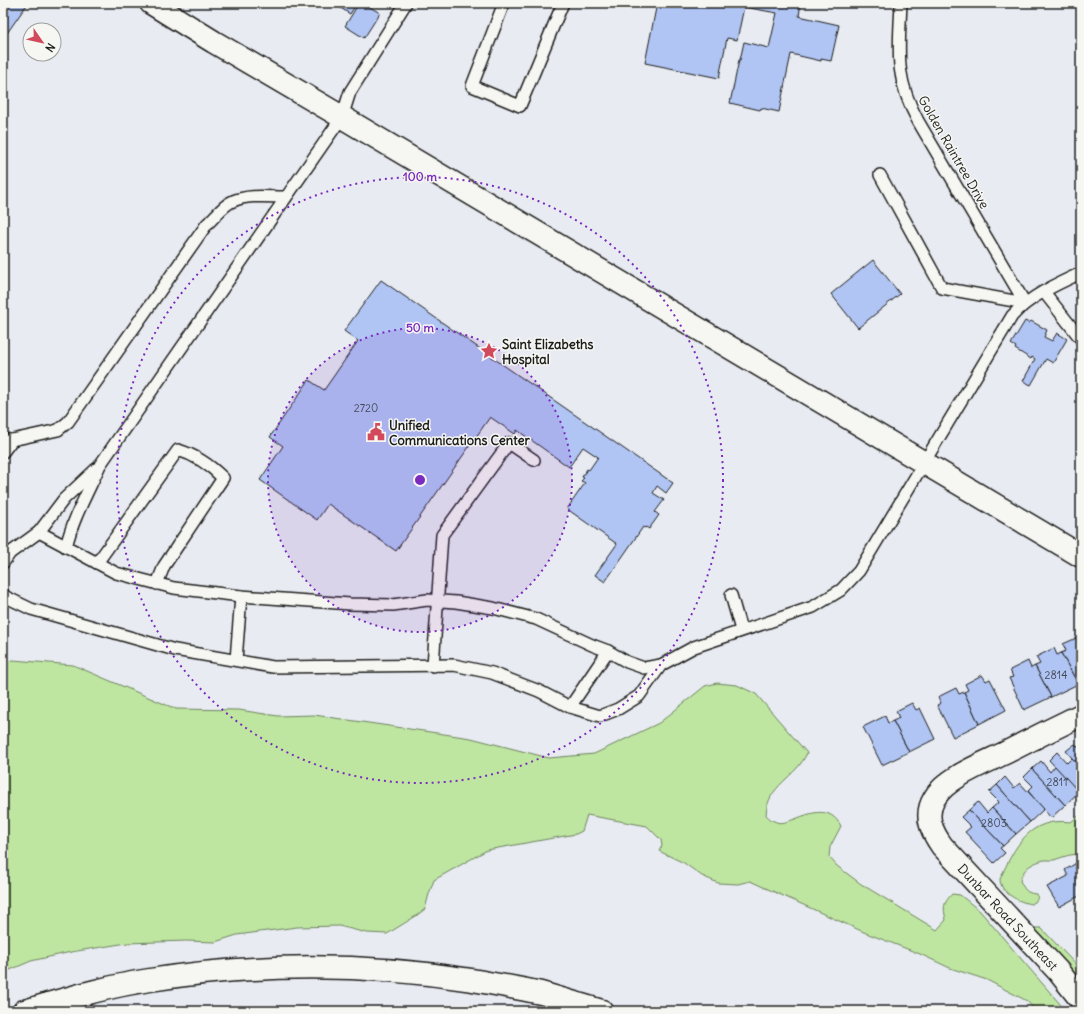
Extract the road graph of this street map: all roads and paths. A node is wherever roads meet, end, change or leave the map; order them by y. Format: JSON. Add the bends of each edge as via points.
{"nodes":[{"id":1,"x":151,"y":3,"type":"edge"},
{"id":2,"x":406,"y":3,"type":"edge"},
{"id":3,"x":504,"y":3,"type":"edge"},
{"id":4,"x":563,"y":3,"type":"edge"},
{"id":5,"x":901,"y":3,"type":"edge"},
{"id":6,"x":342,"y":117,"type":"junction"},
{"id":7,"x":880,"y":175,"type":"dead end"},
{"id":8,"x":286,"y":197,"type":"junction"},
{"id":9,"x":1081,"y":273,"type":"edge"},
{"id":10,"x":1044,"y":292,"type":"junction"},
{"id":11,"x":1026,"y":303,"type":"junction"},
{"id":12,"x":1081,"y":339,"type":"edge"},
{"id":13,"x":7,"y":440,"type":"edge"},
{"id":14,"x":3,"y":452,"type":"edge"},
{"id":15,"x":534,"y":460,"type":"dead end"},
{"id":16,"x":923,"y":463,"type":"junction"},
{"id":17,"x":100,"y":465,"type":"junction"},
{"id":18,"x":39,"y":532,"type":"junction"},
{"id":19,"x":66,"y":547,"type":"junction"},
{"id":20,"x":1081,"y":556,"type":"edge"},
{"id":21,"x":3,"y":563,"type":"edge"},
{"id":22,"x":97,"y":563,"type":"junction"},
{"id":23,"x":157,"y":584,"type":"junction"},
{"id":24,"x":3,"y":594,"type":"edge"},
{"id":25,"x":731,"y":595,"type":"dead end"},
{"id":26,"x":241,"y":596,"type":"junction"},
{"id":27,"x":438,"y":601,"type":"junction"},
{"id":28,"x":741,"y":630,"type":"junction"},
{"id":29,"x":608,"y":651,"type":"junction"},
{"id":30,"x":236,"y":660,"type":"junction"},
{"id":31,"x":661,"y":665,"type":"junction"},
{"id":32,"x":434,"y":666,"type":"junction"},
{"id":33,"x":570,"y":707,"type":"junction"},
{"id":34,"x":1081,"y":715,"type":"edge"},
{"id":35,"x":1081,"y":1000,"type":"edge"},
{"id":36,"x":24,"y":1011,"type":"edge"},
{"id":37,"x":602,"y":1011,"type":"edge"}],
"edges":[{"from":1,"to":6,"type":"main road"},
{"from":2,"to":6,"type":"lane","via":[[350,92]]},
{"from":3,"to":4,"type":"lane","via":[[472,86],[520,106]]},
{"from":5,"to":11,"type":"lane","name":"Golden Raintree Drive","via":[[899,56],[906,96],[918,121]]},
{"from":6,"to":8,"type":"lane"},
{"from":6,"to":16,"type":"main road"},
{"from":7,"to":11,"type":"lane","via":[[942,288]]},
{"from":8,"to":13,"type":"lane","via":[[248,197],[232,201],[207,224],[68,422],[58,430]]},
{"from":8,"to":17,"type":"lane"},
{"from":9,"to":10,"type":"lane"},
{"from":10,"to":11,"type":"lane"},
{"from":10,"to":12,"type":"lane"},
{"from":11,"to":16,"type":"lane","via":[[1012,316]]},
{"from":13,"to":14,"type":"lane"},
{"from":15,"to":27,"type":"lane","via":[[509,443],[442,535]]},
{"from":16,"to":20,"type":"main road"},
{"from":16,"to":28,"type":"lane","via":[[859,571],[841,590],[813,607]]},
{"from":17,"to":18,"type":"lane","via":[[64,499]]},
{"from":17,"to":19,"type":"lane","via":[[75,519]]},
{"from":18,"to":19,"type":"lane"},
{"from":18,"to":21,"type":"lane","via":[[10,553]]},
{"from":19,"to":22,"type":"lane"},
{"from":22,"to":23,"type":"lane","via":[[116,573]]},
{"from":22,"to":23,"type":"lane","via":[[178,450],[187,453],[214,469],[223,478],[164,566]]},
{"from":23,"to":26,"type":"lane"},
{"from":24,"to":30,"type":"lane","via":[[31,609],[175,650]]},
{"from":25,"to":28,"type":"lane"},
{"from":26,"to":27,"type":"lane","via":[[350,604],[393,605]]},
{"from":26,"to":30,"type":"lane"},
{"from":27,"to":29,"type":"lane","via":[[494,608],[536,619]]},
{"from":27,"to":32,"type":"lane"},
{"from":28,"to":31,"type":"lane","via":[[694,647]]},
{"from":29,"to":31,"type":"lane","via":[[644,668]]},
{"from":29,"to":33,"type":"lane"},
{"from":30,"to":32,"type":"lane","via":[[273,667]]},
{"from":31,"to":33,"type":"lane","via":[[639,696],[618,709],[600,716]]},
{"from":32,"to":33,"type":"lane","via":[[454,665],[492,673],[539,691]]},
{"from":34,"to":35,"type":"main road","name":"Dunbar Road Southeast","via":[[957,777],[938,793],[931,804],[928,818],[937,840],[1058,971]]},
{"from":36,"to":37,"type":"main road","via":[[108,988],[150,980],[267,967],[349,967],[425,973],[505,986]]}]}
